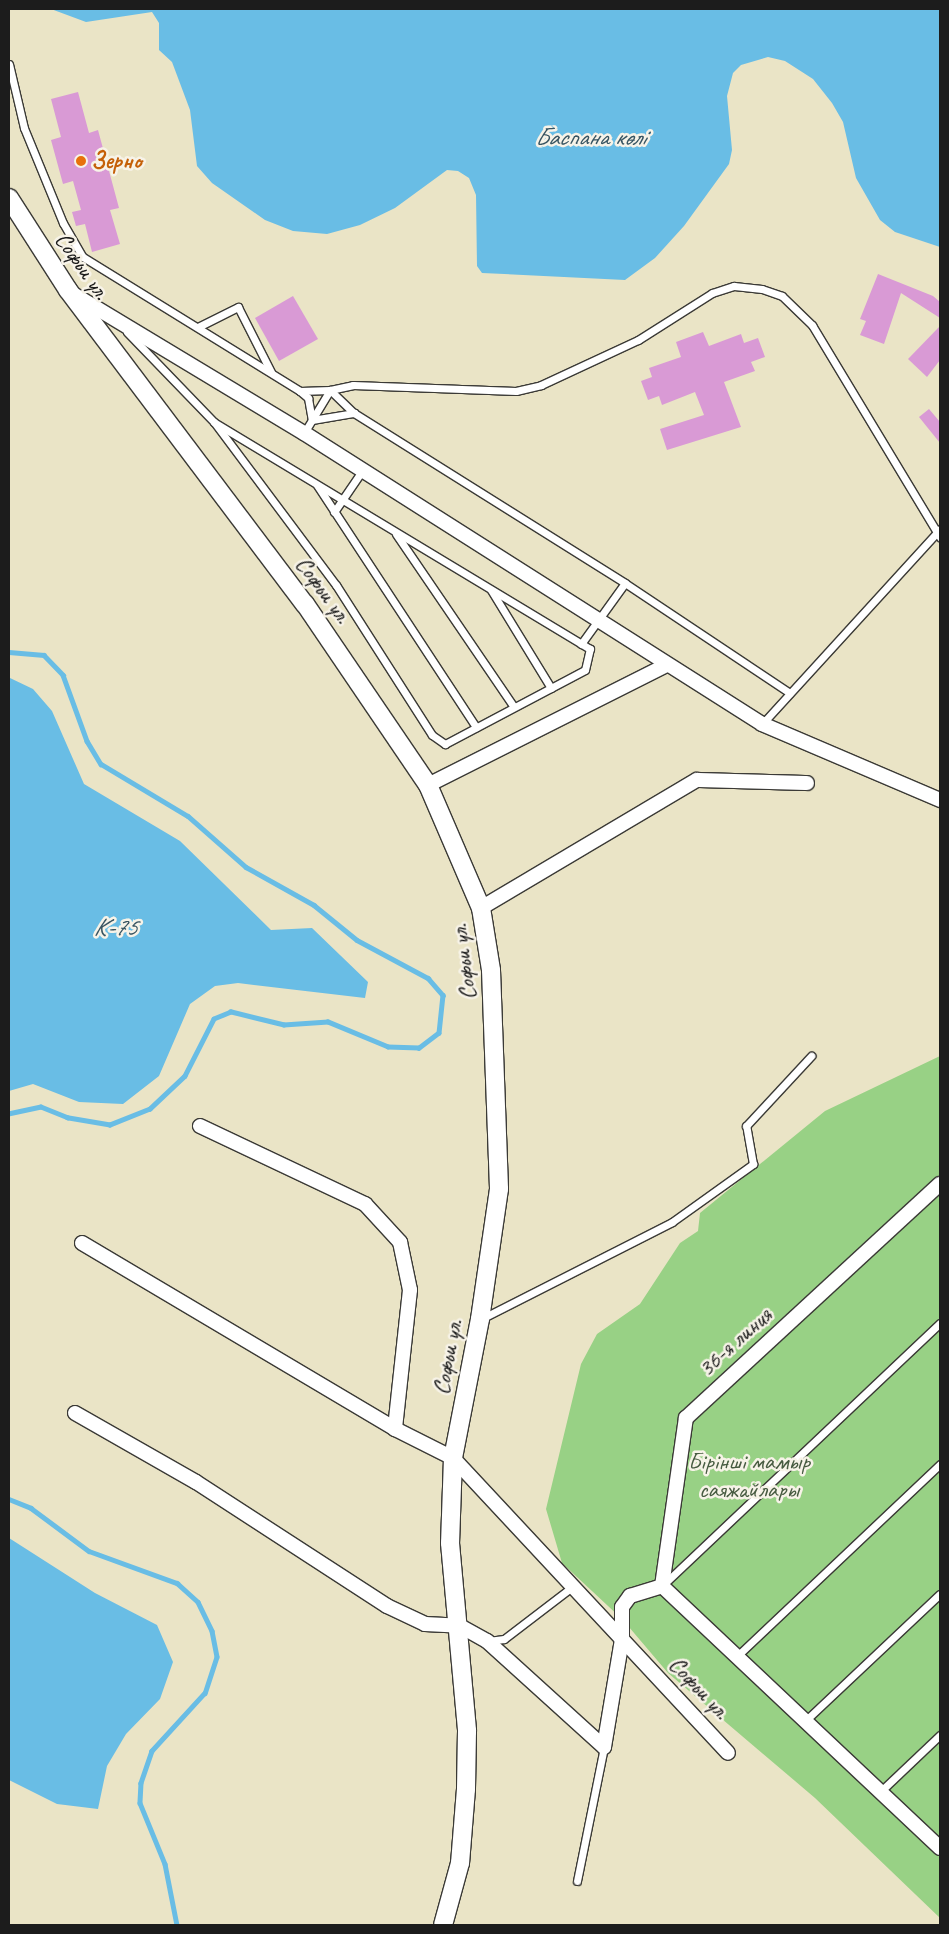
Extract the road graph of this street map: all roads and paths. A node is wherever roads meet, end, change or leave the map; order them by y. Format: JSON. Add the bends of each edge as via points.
{"nodes":[{"id":1,"x":9,"y":64,"type":"edge"},
{"id":2,"x":9,"y":198,"type":"edge"},
{"id":3,"x":68,"y":290,"type":"junction"},
{"id":4,"x":118,"y":322,"type":"junction"},
{"id":5,"x":198,"y":327,"type":"junction"},
{"id":6,"x":271,"y":372,"type":"junction"},
{"id":7,"x":330,"y":390,"type":"junction"},
{"id":8,"x":300,"y":391,"type":"junction"},
{"id":9,"x":354,"y":413,"type":"junction"},
{"id":10,"x":312,"y":420,"type":"junction"},
{"id":11,"x":214,"y":422,"type":"junction"},
{"id":12,"x":304,"y":433,"type":"junction"},
{"id":13,"x":362,"y":471,"type":"junction"},
{"id":14,"x":316,"y":484,"type":"junction"},
{"id":15,"x":343,"y":500,"type":"junction"},
{"id":16,"x":334,"y":512,"type":"junction"},
{"id":17,"x":394,"y":531,"type":"junction"},
{"id":18,"x":939,"y":533,"type":"edge"},
{"id":19,"x":625,"y":583,"type":"junction"},
{"id":20,"x":490,"y":588,"type":"junction"},
{"id":21,"x":598,"y":621,"type":"junction"},
{"id":22,"x":581,"y":644,"type":"junction"},
{"id":23,"x":667,"y":665,"type":"junction"},
{"id":24,"x":551,"y":688,"type":"junction"},
{"id":25,"x":790,"y":693,"type":"junction"},
{"id":26,"x":514,"y":707,"type":"junction"},
{"id":27,"x":762,"y":724,"type":"junction"},
{"id":28,"x":476,"y":727,"type":"junction"},
{"id":29,"x":807,"y":783,"type":"dead end"},
{"id":30,"x":428,"y":785,"type":"junction"},
{"id":31,"x":940,"y":800,"type":"edge"},
{"id":32,"x":481,"y":908,"type":"junction"},
{"id":33,"x":812,"y":1056,"type":"dead end"},
{"id":34,"x":200,"y":1126,"type":"dead end"},
{"id":35,"x":940,"y":1184,"type":"edge"},
{"id":36,"x":82,"y":1243,"type":"dead end"},
{"id":37,"x":480,"y":1319,"type":"junction"},
{"id":38,"x":940,"y":1323,"type":"edge"},
{"id":39,"x":75,"y":1413,"type":"dead end"},
{"id":40,"x":394,"y":1429,"type":"junction"},
{"id":41,"x":452,"y":1458,"type":"junction"},
{"id":42,"x":940,"y":1464,"type":"edge"},
{"id":43,"x":572,"y":1586,"type":"junction"},
{"id":44,"x":662,"y":1586,"type":"junction"},
{"id":45,"x":940,"y":1594,"type":"edge"},
{"id":46,"x":460,"y":1626,"type":"junction"},
{"id":47,"x":622,"y":1639,"type":"junction"},
{"id":48,"x":487,"y":1641,"type":"junction"},
{"id":49,"x":734,"y":1658,"type":"junction"},
{"id":50,"x":805,"y":1720,"type":"junction"},
{"id":51,"x":940,"y":1735,"type":"edge"},
{"id":52,"x":604,"y":1747,"type":"junction"},
{"id":53,"x":728,"y":1753,"type":"dead end"},
{"id":54,"x":881,"y":1790,"type":"junction"},
{"id":55,"x":938,"y":1842,"type":"edge"},
{"id":56,"x":577,"y":1881,"type":"dead end"},
{"id":57,"x":443,"y":1925,"type":"edge"}],
"edges":[{"from":1,"to":5,"type":"lane","via":[[24,128],[75,246],[83,257]]},
{"from":2,"to":3,"type":"street","name":"Софьи ул."},
{"from":3,"to":4,"type":"street"},
{"from":3,"to":30,"type":"street","name":"Софьи ул.","via":[[305,604]]},
{"from":4,"to":11,"type":"lane"},
{"from":4,"to":12,"type":"street"},
{"from":5,"to":6,"type":"lane"},
{"from":5,"to":6,"type":"lane","via":[[238,307]]},
{"from":6,"to":8,"type":"lane"},
{"from":7,"to":8,"type":"lane"},
{"from":7,"to":9,"type":"lane"},
{"from":7,"to":10,"type":"lane"},
{"from":7,"to":18,"type":"lane","via":[[353,385],[524,389],[638,340],[712,294],[734,286],[762,289],[782,296],[812,325]]},
{"from":8,"to":10,"type":"lane","via":[[308,398]]},
{"from":9,"to":10,"type":"lane"},
{"from":9,"to":19,"type":"lane"},
{"from":10,"to":12,"type":"lane"},
{"from":11,"to":14,"type":"lane"},
{"from":11,"to":28,"type":"lane","via":[[336,586],[432,735],[445,744]]},
{"from":12,"to":13,"type":"street"},
{"from":13,"to":15,"type":"lane"},
{"from":13,"to":21,"type":"street"},
{"from":14,"to":15,"type":"lane"},
{"from":14,"to":16,"type":"lane"},
{"from":15,"to":16,"type":"lane"},
{"from":15,"to":17,"type":"lane"},
{"from":16,"to":28,"type":"lane"},
{"from":17,"to":20,"type":"lane"},
{"from":17,"to":26,"type":"lane"},
{"from":18,"to":25,"type":"lane"},
{"from":19,"to":21,"type":"lane"},
{"from":19,"to":25,"type":"lane"},
{"from":20,"to":22,"type":"lane"},
{"from":20,"to":24,"type":"lane"},
{"from":21,"to":22,"type":"lane"},
{"from":21,"to":23,"type":"street"},
{"from":22,"to":24,"type":"lane","via":[[590,650],[585,670]]},
{"from":23,"to":27,"type":"street"},
{"from":23,"to":30,"type":"street"},
{"from":24,"to":26,"type":"lane"},
{"from":25,"to":27,"type":"lane"},
{"from":26,"to":28,"type":"lane"},
{"from":27,"to":31,"type":"street"},
{"from":29,"to":32,"type":"street","via":[[697,780]]},
{"from":30,"to":32,"type":"street","name":"Софьи ул."},
{"from":32,"to":37,"type":"street","name":"Софьи ул.","via":[[491,970],[499,1189]]},
{"from":33,"to":37,"type":"lane","via":[[746,1126],[753,1164],[672,1222]]},
{"from":34,"to":40,"type":"street","via":[[365,1204],[400,1242],[410,1290]]},
{"from":35,"to":44,"type":"street","name":"36-я линия","via":[[686,1418]]},
{"from":36,"to":40,"type":"street"},
{"from":37,"to":41,"type":"street","name":"Софьи ул."},
{"from":38,"to":44,"type":"lane"},
{"from":39,"to":46,"type":"street","via":[[196,1482],[387,1606],[425,1624]]},
{"from":40,"to":41,"type":"street"},
{"from":41,"to":43,"type":"street","name":"Софьи ул."},
{"from":41,"to":46,"type":"street","via":[[450,1543]]},
{"from":42,"to":49,"type":"lane"},
{"from":43,"to":47,"type":"street","name":"Софьи ул."},
{"from":43,"to":48,"type":"lane","via":[[504,1638]]},
{"from":44,"to":47,"type":"street","via":[[630,1596],[622,1607]]},
{"from":44,"to":49,"type":"street"},
{"from":45,"to":50,"type":"lane"},
{"from":46,"to":48,"type":"street"},
{"from":46,"to":57,"type":"street","via":[[466,1789],[460,1862]]},
{"from":47,"to":52,"type":"street"},
{"from":47,"to":53,"type":"street","name":"Софьи ул."},
{"from":48,"to":52,"type":"street"},
{"from":49,"to":50,"type":"street"},
{"from":50,"to":54,"type":"street"},
{"from":51,"to":54,"type":"lane"},
{"from":52,"to":56,"type":"lane"},
{"from":54,"to":55,"type":"street"}]}
